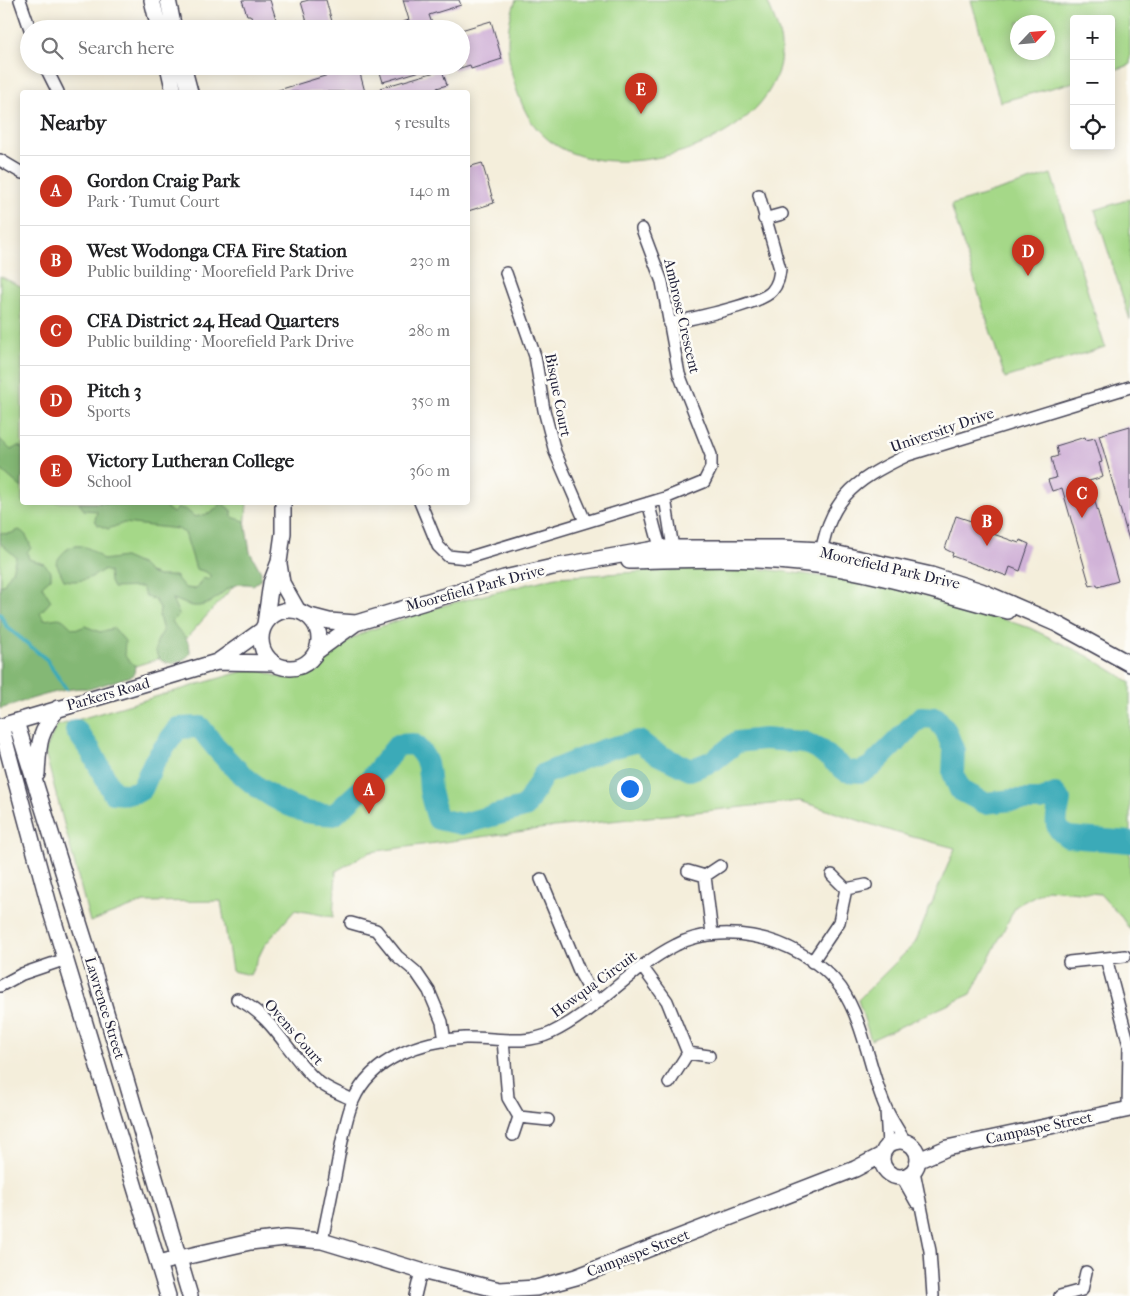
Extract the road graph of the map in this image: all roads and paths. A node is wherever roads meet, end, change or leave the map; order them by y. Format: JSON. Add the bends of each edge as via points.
{"nodes":[{"id":1,"x":20,"y":0,"type":"edge"},
{"id":2,"x":152,"y":0,"type":"edge"},
{"id":3,"x":168,"y":0,"type":"edge"},
{"id":4,"x":27,"y":20,"type":"edge"},
{"id":5,"x":157,"y":20,"type":"edge"},
{"id":6,"x":172,"y":20,"type":"edge"},
{"id":7,"x":50,"y":75,"type":"edge"},
{"id":8,"x":172,"y":75,"type":"edge"},
{"id":9,"x":183,"y":75,"type":"edge"},
{"id":10,"x":57,"y":90,"type":"edge"},
{"id":11,"x":184,"y":90,"type":"edge"},
{"id":12,"x":0,"y":160,"type":"edge"},
{"id":13,"x":20,"y":172,"type":"edge"},
{"id":14,"x":759,"y":195,"type":"dead end"},
{"id":15,"x":782,"y":214,"type":"dead end"},
{"id":16,"x":764,"y":219,"type":"junction"},
{"id":17,"x":642,"y":229,"type":"dead end"},
{"id":18,"x":506,"y":273,"type":"dead end"},
{"id":19,"x":670,"y":324,"type":"junction"},
{"id":20,"x":1130,"y":388,"type":"edge"},
{"id":21,"x":665,"y":498,"type":"junction"},
{"id":22,"x":648,"y":503,"type":"junction"},
{"id":23,"x":284,"y":505,"type":"edge"},
{"id":24,"x":421,"y":505,"type":"edge"},
{"id":25,"x":585,"y":521,"type":"junction"},
{"id":26,"x":667,"y":552,"type":"junction"},
{"id":27,"x":820,"y":558,"type":"junction"},
{"id":28,"x":279,"y":562,"type":"junction"},
{"id":29,"x":302,"y":613,"type":"junction"},
{"id":30,"x":356,"y":623,"type":"junction"},
{"id":31,"x":263,"y":627,"type":"junction"},
{"id":32,"x":316,"y":652,"type":"junction"},
{"id":33,"x":217,"y":662,"type":"junction"},
{"id":34,"x":273,"y":662,"type":"junction"},
{"id":35,"x":1130,"y":664,"type":"edge"},
{"id":36,"x":58,"y":708,"type":"junction"},
{"id":37,"x":16,"y":722,"type":"junction"},
{"id":38,"x":1,"y":726,"type":"edge"},
{"id":39,"x":0,"y":757,"type":"edge"},
{"id":40,"x":36,"y":786,"type":"junction"},
{"id":41,"x":18,"y":792,"type":"junction"},
{"id":42,"x":720,"y":866,"type":"dead end"},
{"id":43,"x":688,"y":871,"type":"dead end"},
{"id":44,"x":832,"y":875,"type":"dead end"},
{"id":45,"x":705,"y":876,"type":"junction"},
{"id":46,"x":541,"y":879,"type":"dead end"},
{"id":47,"x":866,"y":885,"type":"dead end"},
{"id":48,"x":846,"y":889,"type":"junction"},
{"id":49,"x":351,"y":924,"type":"dead end"},
{"id":50,"x":712,"y":934,"type":"junction"},
{"id":51,"x":87,"y":948,"type":"junction"},
{"id":52,"x":1125,"y":956,"type":"dead end"},
{"id":53,"x":1106,"y":958,"type":"junction"},
{"id":54,"x":66,"y":959,"type":"junction"},
{"id":55,"x":812,"y":962,"type":"junction"},
{"id":56,"x":1069,"y":962,"type":"dead end"},
{"id":57,"x":643,"y":968,"type":"junction"},
{"id":58,"x":0,"y":986,"type":"edge"},
{"id":59,"x":237,"y":999,"type":"dead end"},
{"id":60,"x":597,"y":1003,"type":"junction"},
{"id":61,"x":445,"y":1040,"type":"junction"},
{"id":62,"x":503,"y":1040,"type":"junction"},
{"id":63,"x":688,"y":1053,"type":"junction"},
{"id":64,"x":708,"y":1056,"type":"dead end"},
{"id":65,"x":669,"y":1083,"type":"dead end"},
{"id":66,"x":353,"y":1100,"type":"junction"},
{"id":67,"x":886,"y":1106,"type":"junction"},
{"id":68,"x":1129,"y":1109,"type":"edge"},
{"id":69,"x":518,"y":1117,"type":"junction"},
{"id":70,"x":548,"y":1120,"type":"dead end"},
{"id":71,"x":513,"y":1135,"type":"dead end"},
{"id":72,"x":909,"y":1143,"type":"junction"},
{"id":73,"x":947,"y":1148,"type":"junction"},
{"id":74,"x":885,"y":1150,"type":"junction"},
{"id":75,"x":855,"y":1169,"type":"junction"},
{"id":76,"x":911,"y":1170,"type":"junction"},
{"id":77,"x":886,"y":1171,"type":"junction"},
{"id":78,"x":322,"y":1241,"type":"junction"},
{"id":79,"x":179,"y":1258,"type":"junction"},
{"id":80,"x":158,"y":1263,"type":"junction"},
{"id":81,"x":421,"y":1271,"type":"junction"},
{"id":82,"x":1086,"y":1272,"type":"dead end"},
{"id":83,"x":1085,"y":1293,"type":"edge"},
{"id":84,"x":168,"y":1296,"type":"edge"},
{"id":85,"x":190,"y":1296,"type":"edge"},
{"id":86,"x":415,"y":1296,"type":"edge"},
{"id":87,"x":933,"y":1296,"type":"edge"},
{"id":88,"x":1060,"y":1296,"type":"edge"}],
"edges":[{"from":1,"to":4,"type":"street"},
{"from":2,"to":5,"type":"main road"},
{"from":3,"to":6,"type":"main road"},
{"from":7,"to":10,"type":"street"},
{"from":8,"to":11,"type":"main road"},
{"from":9,"to":11,"type":"main road"},
{"from":12,"to":13,"type":"street"},
{"from":14,"to":16,"type":"street"},
{"from":15,"to":16,"type":"street"},
{"from":16,"to":19,"type":"street","via":[[780,269],[774,290],[760,299]]},
{"from":17,"to":19,"type":"street","name":"Ambrose Crescent","via":[[662,282]]},
{"from":18,"to":25,"type":"street","name":"Bisque Court","via":[[535,356],[555,452]]},
{"from":19,"to":21,"type":"street","name":"Ambrose Crescent","via":[[679,374],[712,461],[704,482]]},
{"from":20,"to":27,"type":"street","name":"University Drive","via":[[908,455],[877,469],[842,497],[835,508]]},
{"from":21,"to":22,"type":"street","name":"Ambrose Crescent"},
{"from":21,"to":26,"type":"street"},
{"from":22,"to":25,"type":"street","name":"Ambrose Crescent"},
{"from":22,"to":26,"type":"street"},
{"from":23,"to":28,"type":"main road"},
{"from":24,"to":25,"type":"street","name":"Ambrose Crescent","via":[[438,546],[455,558],[467,558]]},
{"from":26,"to":27,"type":"main road","name":"Moorefield Park Drive"},
{"from":26,"to":30,"type":"main road","name":"Moorefield Park Drive","via":[[615,562],[595,559],[504,578]]},
{"from":27,"to":35,"type":"main road","name":"Moorefield Park Drive","via":[[1058,624]]},
{"from":28,"to":29,"type":"main road","via":[[282,582]]},
{"from":28,"to":31,"type":"main road","via":[[271,583]]},
{"from":29,"to":30,"type":"main road","via":[[329,621]]},
{"from":29,"to":31,"type":"main road","via":[[283,611],[275,614]]},
{"from":29,"to":32,"type":"main road","via":[[314,622],[318,632]]},
{"from":30,"to":32,"type":"main road"},
{"from":31,"to":33,"type":"main road","name":"Parkers Road"},
{"from":31,"to":34,"type":"main road","via":[[262,648]]},
{"from":32,"to":34,"type":"main road","via":[[297,667]]},
{"from":33,"to":34,"type":"main road","name":"Parkers Road"},
{"from":33,"to":36,"type":"main road","name":"Parkers Road"},
{"from":36,"to":37,"type":"main road","name":"Parkers Road"},
{"from":36,"to":40,"type":"main road","via":[[41,734]]},
{"from":37,"to":38,"type":"main road","name":"Parkers Road"},
{"from":37,"to":40,"type":"main road","name":"Lawrence Street"},
{"from":38,"to":41,"type":"main road","name":"Lawrence Street"},
{"from":39,"to":41,"type":"main road"},
{"from":40,"to":51,"type":"main road","name":"Lawrence Street"},
{"from":41,"to":54,"type":"main road","name":"Lawrence Street"},
{"from":42,"to":45,"type":"street"},
{"from":43,"to":45,"type":"street"},
{"from":44,"to":48,"type":"street"},
{"from":45,"to":50,"type":"street"},
{"from":46,"to":60,"type":"street","via":[[580,973]]},
{"from":47,"to":48,"type":"street"},
{"from":48,"to":55,"type":"street","via":[[839,922]]},
{"from":49,"to":61,"type":"street","via":[[376,930],[397,956],[416,972],[429,991],[442,1022]]},
{"from":50,"to":55,"type":"street","name":"Howqua Circuit","via":[[738,934],[774,940]]},
{"from":50,"to":57,"type":"street","name":"Howqua Circuit","via":[[677,944]]},
{"from":51,"to":54,"type":"main road"},
{"from":51,"to":79,"type":"main road","name":"Lawrence Street"},
{"from":52,"to":53,"type":"street"},
{"from":53,"to":56,"type":"street"},
{"from":53,"to":68,"type":"street","via":[[1129,1045]]},
{"from":54,"to":58,"type":"street","via":[[22,974]]},
{"from":54,"to":80,"type":"main road","name":"Lawrence Street"},
{"from":55,"to":67,"type":"street","name":"Howqua Circuit","via":[[841,988],[854,1015]]},
{"from":57,"to":60,"type":"street","name":"Howqua Circuit"},
{"from":57,"to":63,"type":"street","via":[[667,1001]]},
{"from":59,"to":66,"type":"street","name":"Ovens Court","via":[[250,1005],[279,1033],[310,1076]]},
{"from":60,"to":62,"type":"street","name":"Howqua Circuit","via":[[551,1033],[535,1038]]},
{"from":61,"to":62,"type":"street","name":"Howqua Circuit"},
{"from":61,"to":66,"type":"street","name":"Howqua Circuit","via":[[428,1042],[398,1053],[370,1075]]},
{"from":62,"to":69,"type":"street","via":[[508,1098]]},
{"from":63,"to":64,"type":"street"},
{"from":63,"to":65,"type":"street"},
{"from":66,"to":78,"type":"street","name":"Howqua Circuit"},
{"from":67,"to":72,"type":"street","name":"Howqua Circuit"},
{"from":67,"to":74,"type":"street","name":"Howqua Circuit"},
{"from":68,"to":73,"type":"main road","name":"Campaspe Street"},
{"from":69,"to":70,"type":"street"},
{"from":69,"to":71,"type":"street"},
{"from":72,"to":73,"type":"main road","name":"Campaspe Street"},
{"from":72,"to":74,"type":"main road","via":[[892,1142]]},
{"from":72,"to":76,"type":"main road"},
{"from":73,"to":76,"type":"main road","name":"Campaspe Street"},
{"from":74,"to":75,"type":"main road","name":"Campaspe Street"},
{"from":74,"to":77,"type":"main road"},
{"from":75,"to":77,"type":"main road","name":"Campaspe Street"},
{"from":75,"to":81,"type":"main road","name":"Campaspe Street","via":[[576,1277],[536,1288],[500,1290]]},
{"from":76,"to":77,"type":"main road","via":[[896,1177]]},
{"from":76,"to":87,"type":"street","via":[[930,1251]]},
{"from":78,"to":79,"type":"main road","name":"Campaspe Street","via":[[285,1238],[250,1242]]},
{"from":78,"to":81,"type":"main road","name":"Campaspe Street"},
{"from":79,"to":80,"type":"main road","name":"Campaspe Street"},
{"from":79,"to":85,"type":"main road","name":"Lawrence Street"},
{"from":80,"to":84,"type":"main road","name":"Lawrence Street"},
{"from":81,"to":86,"type":"street"},
{"from":82,"to":83,"type":"street"},
{"from":83,"to":88,"type":"street"}]}
